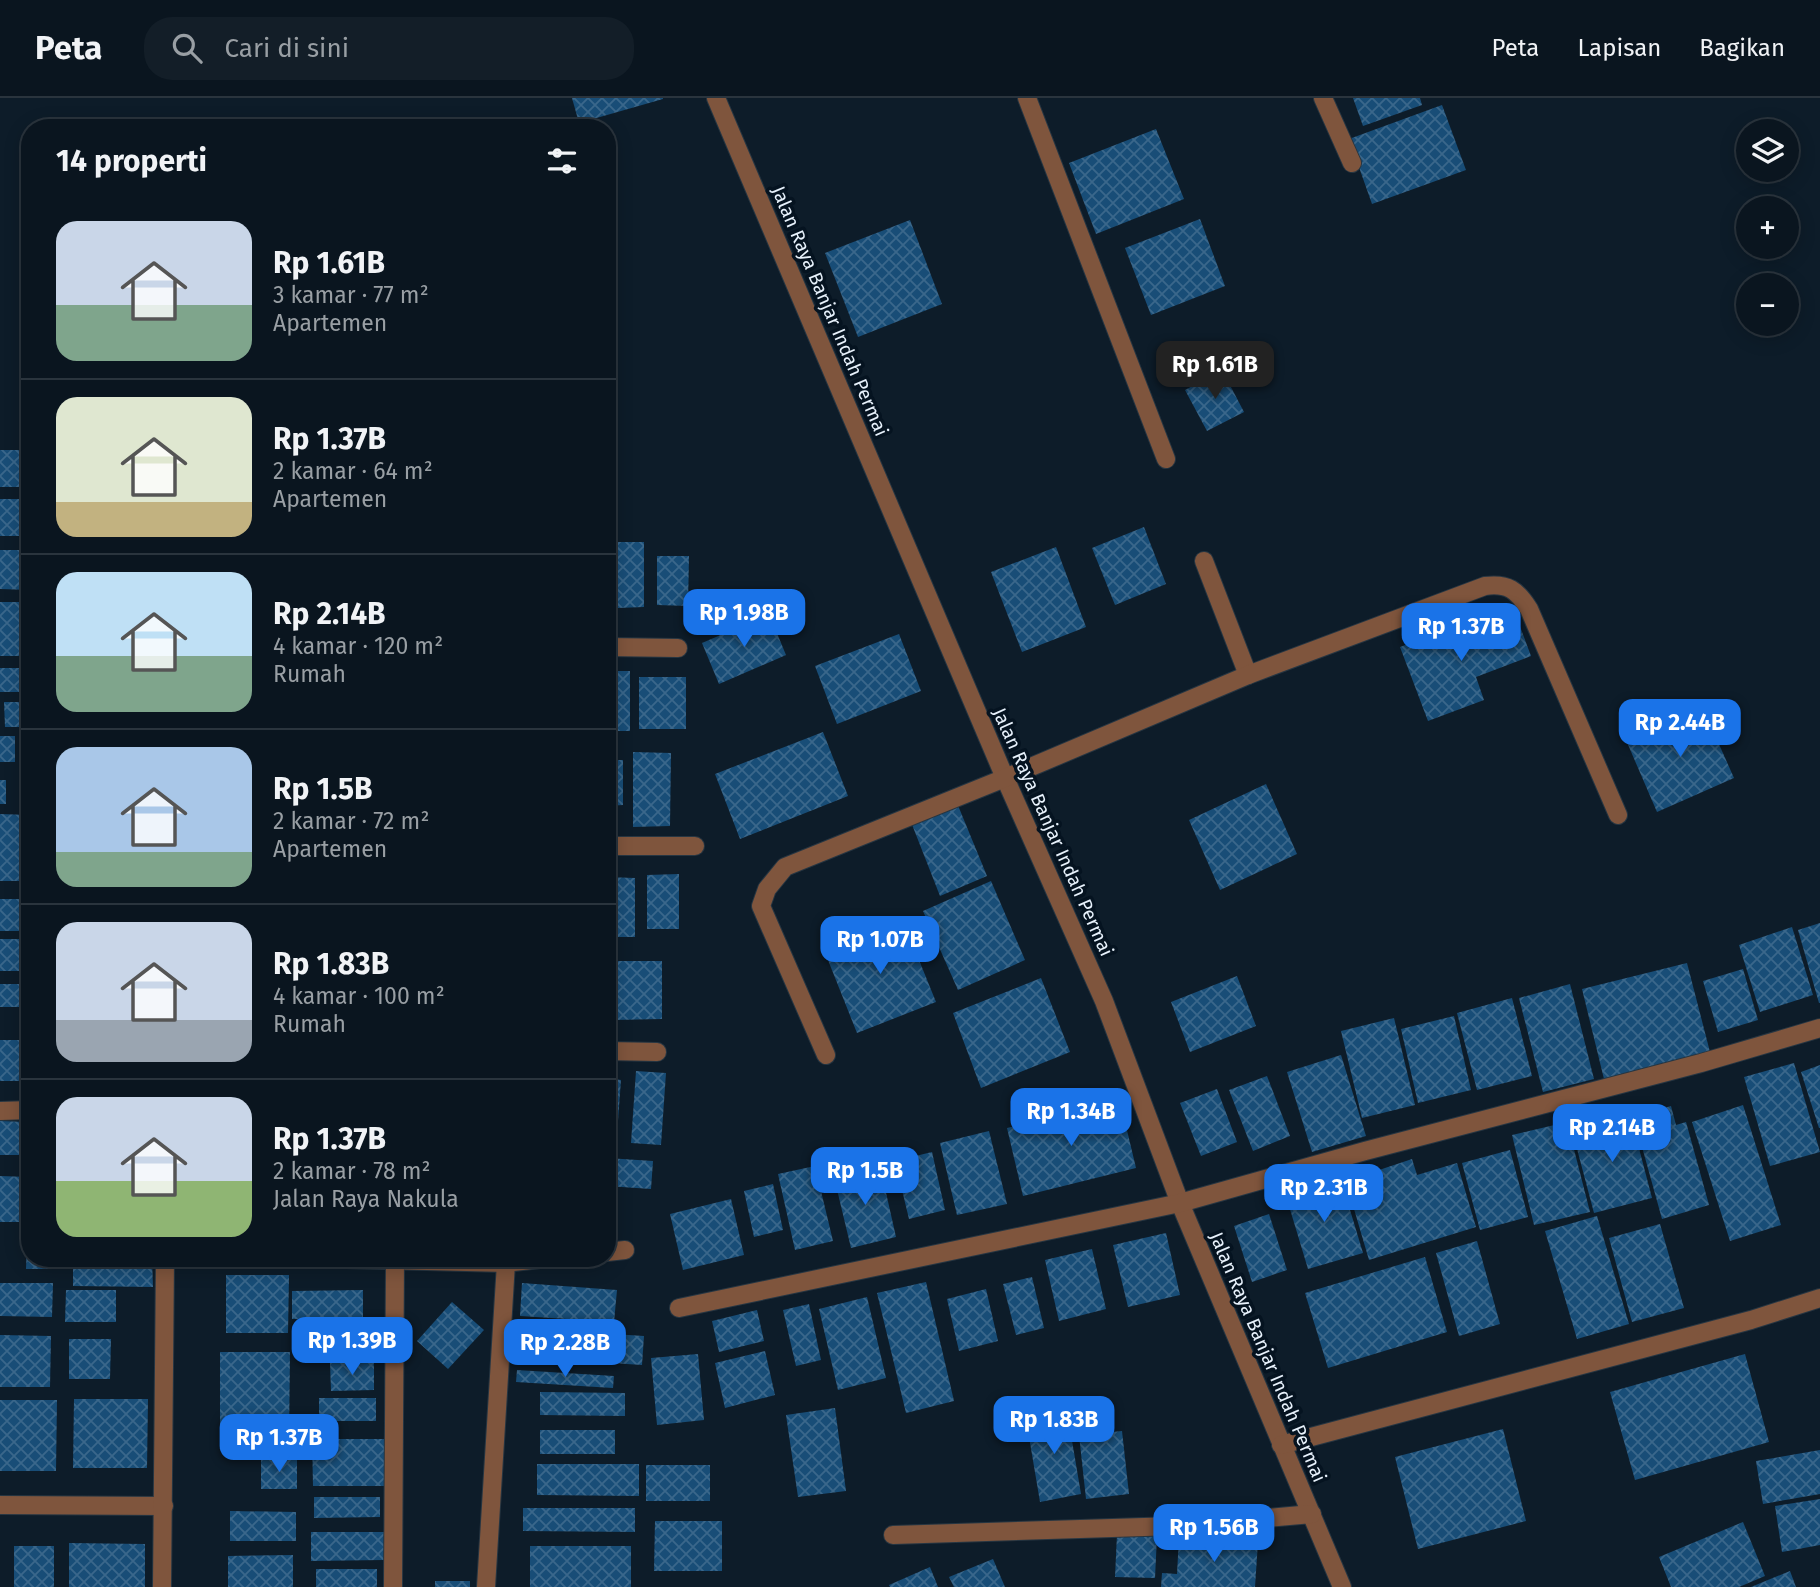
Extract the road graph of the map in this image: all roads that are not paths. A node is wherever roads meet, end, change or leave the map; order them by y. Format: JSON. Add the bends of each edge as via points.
{"nodes":[{"id":1,"x":716,"y":98,"type":"edge"},
{"id":2,"x":1027,"y":98,"type":"edge"},
{"id":3,"x":1323,"y":98,"type":"edge"},
{"id":4,"x":1352,"y":163,"type":"dead end"},
{"id":5,"x":1166,"y":459,"type":"dead end"},
{"id":6,"x":1204,"y":561,"type":"dead end"},
{"id":7,"x":616,"y":647,"type":"edge"},
{"id":8,"x":678,"y":648,"type":"dead end"},
{"id":9,"x":1248,"y":675,"type":"junction"},
{"id":10,"x":1004,"y":778,"type":"junction"},
{"id":11,"x":1618,"y":815,"type":"dead end"},
{"id":12,"x":616,"y":846,"type":"edge"},
{"id":13,"x":695,"y":846,"type":"dead end"},
{"id":14,"x":1820,"y":1028,"type":"edge"},
{"id":15,"x":616,"y":1051,"type":"edge"},
{"id":16,"x":657,"y":1052,"type":"dead end"},
{"id":17,"x":826,"y":1055,"type":"dead end"},
{"id":18,"x":21,"y":1110,"type":"edge"},
{"id":19,"x":0,"y":1111,"type":"edge"},
{"id":20,"x":1180,"y":1203,"type":"junction"},
{"id":21,"x":165,"y":1267,"type":"edge"},
{"id":22,"x":395,"y":1267,"type":"edge"},
{"id":23,"x":506,"y":1267,"type":"edge"},
{"id":24,"x":1820,"y":1298,"type":"edge"},
{"id":25,"x":679,"y":1308,"type":"dead end"},
{"id":26,"x":1281,"y":1445,"type":"junction"},
{"id":27,"x":0,"y":1505,"type":"edge"},
{"id":28,"x":164,"y":1506,"type":"junction"},
{"id":29,"x":1312,"y":1514,"type":"junction"},
{"id":30,"x":893,"y":1535,"type":"dead end"},
{"id":31,"x":162,"y":1587,"type":"edge"},
{"id":32,"x":393,"y":1587,"type":"edge"},
{"id":33,"x":486,"y":1587,"type":"edge"},
{"id":34,"x":1342,"y":1587,"type":"edge"}],
"edges":[{"from":1,"to":10,"type":"street","name":"Jalan Raya Banjar Indah Permai"},
{"from":2,"to":5,"type":"street"},
{"from":3,"to":4,"type":"street"},
{"from":6,"to":9,"type":"street"},
{"from":7,"to":8,"type":"street"},
{"from":9,"to":10,"type":"street"},
{"from":9,"to":11,"type":"street","via":[[1485,586],[1507,587],[1520,593],[1529,609]]},
{"from":10,"to":17,"type":"street","via":[[785,867],[767,889],[761,906]]},
{"from":10,"to":20,"type":"street","name":"Jalan Raya Banjar Indah Permai","via":[[1104,1001]]},
{"from":12,"to":13,"type":"street"},
{"from":14,"to":20,"type":"street"},
{"from":15,"to":16,"type":"street"},
{"from":18,"to":19,"type":"street"},
{"from":20,"to":25,"type":"street"},
{"from":20,"to":26,"type":"street","name":"Jalan Raya Banjar Indah Permai"},
{"from":21,"to":28,"type":"street"},
{"from":22,"to":32,"type":"street"},
{"from":23,"to":33,"type":"street"},
{"from":24,"to":26,"type":"street"},
{"from":26,"to":29,"type":"street","name":"Jalan Raya Banjar Indah Permai"},
{"from":27,"to":28,"type":"street"},
{"from":28,"to":31,"type":"street"},
{"from":29,"to":30,"type":"street","via":[[1176,1526]]},
{"from":29,"to":34,"type":"street","name":"Jalan Raya Banjar Indah Permai"}]}
